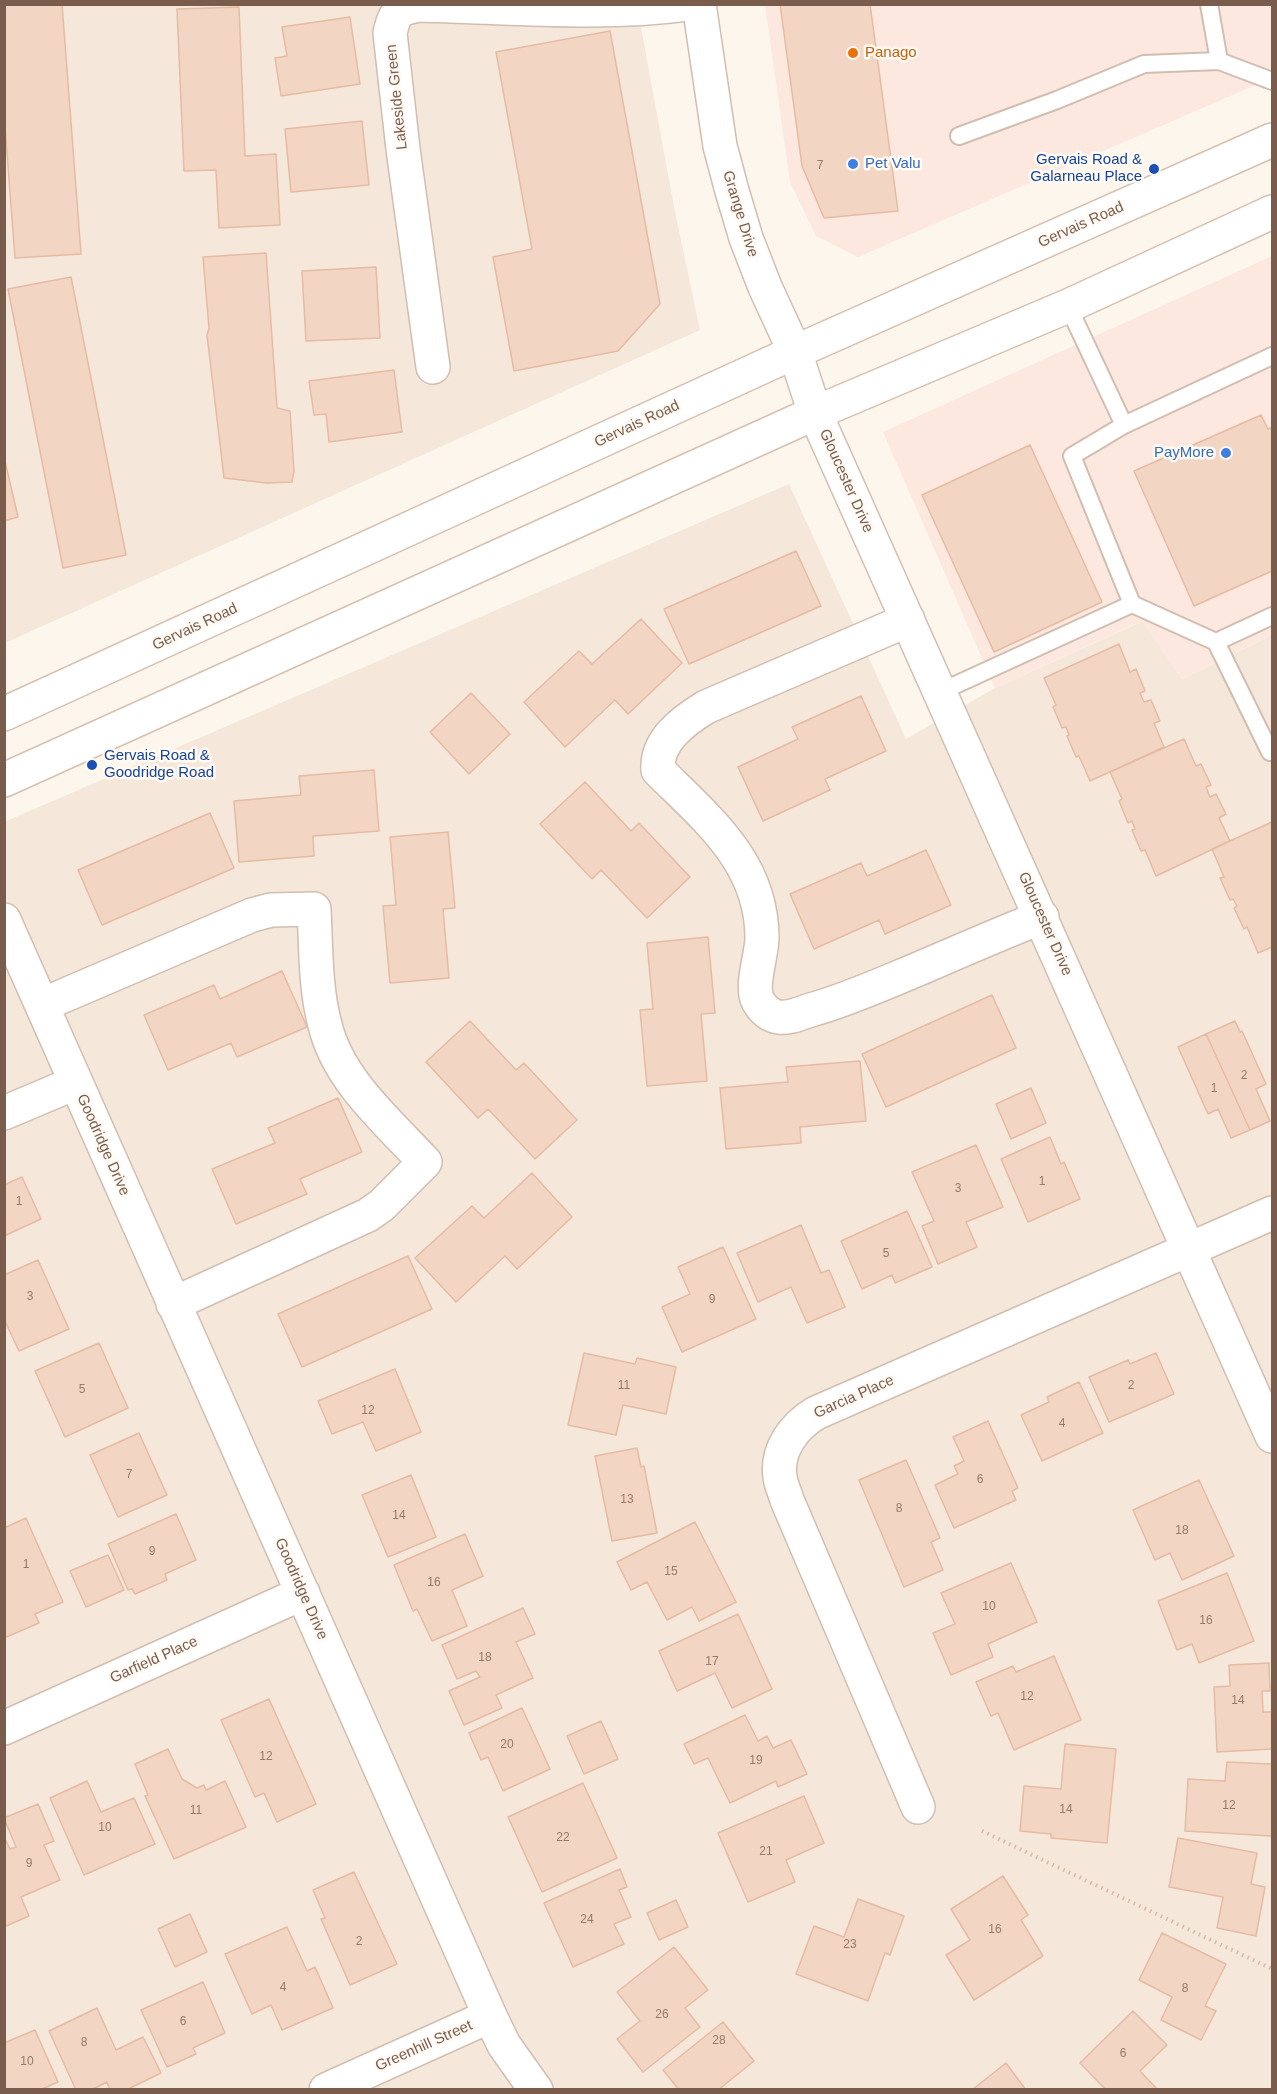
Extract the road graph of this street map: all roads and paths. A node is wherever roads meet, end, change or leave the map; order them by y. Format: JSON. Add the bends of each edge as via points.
{"nodes":[{"id":1,"x":690,"y":4,"type":"edge"},
{"id":2,"x":699,"y":4,"type":"edge"},
{"id":3,"x":1209,"y":4,"type":"edge"},
{"id":4,"x":1219,"y":61,"type":"junction"},
{"id":5,"x":1272,"y":81,"type":"edge"},
{"id":6,"x":959,"y":136,"type":"dead end"},
{"id":7,"x":1272,"y":140,"type":"edge"},
{"id":8,"x":1272,"y":212,"type":"edge"},
{"id":9,"x":1068,"y":306,"type":"junction"},
{"id":10,"x":795,"y":352,"type":"junction"},
{"id":11,"x":1272,"y":356,"type":"edge"},
{"id":12,"x":433,"y":367,"type":"dead end"},
{"id":13,"x":815,"y":413,"type":"junction"},
{"id":14,"x":1124,"y":425,"type":"junction"},
{"id":15,"x":1132,"y":604,"type":"junction"},
{"id":16,"x":1272,"y":616,"type":"edge"},
{"id":17,"x":908,"y":620,"type":"junction"},
{"id":18,"x":1216,"y":642,"type":"junction"},
{"id":19,"x":940,"y":692,"type":"junction"},
{"id":20,"x":4,"y":714,"type":"edge"},
{"id":21,"x":1270,"y":752,"type":"dead end"},
{"id":22,"x":4,"y":780,"type":"edge"},
{"id":23,"x":1042,"y":917,"type":"junction"},
{"id":24,"x":4,"y":920,"type":"edge"},
{"id":25,"x":42,"y":1005,"type":"junction"},
{"id":26,"x":75,"y":1083,"type":"junction"},
{"id":27,"x":4,"y":1113,"type":"edge"},
{"id":28,"x":1272,"y":1214,"type":"edge"},
{"id":29,"x":1190,"y":1249,"type":"junction"},
{"id":30,"x":174,"y":1304,"type":"junction"},
{"id":31,"x":1272,"y":1436,"type":"edge"},
{"id":32,"x":303,"y":1593,"type":"junction"},
{"id":33,"x":4,"y":1728,"type":"edge"},
{"id":34,"x":918,"y":1807,"type":"dead end"},
{"id":35,"x":982,"y":1831,"type":"dead end"},
{"id":36,"x":1272,"y":1969,"type":"edge"},
{"id":37,"x":490,"y":2016,"type":"junction"},
{"id":38,"x":326,"y":2090,"type":"edge"},
{"id":39,"x":536,"y":2090,"type":"edge"}],
"edges":[{"from":1,"to":12,"type":"street","name":"Lakeside Green","via":[[612,11],[419,5],[404,8],[394,16],[390,33]]},
{"from":2,"to":10,"type":"street","name":"Grange Drive","via":[[720,146],[732,191],[765,287]]},
{"from":3,"to":4,"type":"lane"},
{"from":4,"to":5,"type":"lane"},
{"from":4,"to":6,"type":"lane","via":[[1144,64]]},
{"from":7,"to":10,"type":"street","name":"Gervais Road"},
{"from":8,"to":9,"type":"street"},
{"from":9,"to":13,"type":"street"},
{"from":9,"to":14,"type":"lane"},
{"from":10,"to":13,"type":"street","name":"Grange Drive"},
{"from":10,"to":20,"type":"street","name":"Gervais Road"},
{"from":11,"to":14,"type":"lane"},
{"from":13,"to":17,"type":"street","name":"Gloucester Drive"},
{"from":13,"to":22,"type":"street"},
{"from":14,"to":15,"type":"lane","via":[[1072,456]]},
{"from":15,"to":18,"type":"lane"},
{"from":15,"to":19,"type":"lane"},
{"from":16,"to":18,"type":"lane"},
{"from":17,"to":19,"type":"street","name":"Gloucester Drive"},
{"from":17,"to":23,"type":"street","via":[[706,707],[689,717],[660,749],[658,770],[724,835],[749,874],[762,926],[756,998],[770,1013],[788,1017],[843,1001]]},
{"from":18,"to":21,"type":"lane"},
{"from":19,"to":23,"type":"street","name":"Gloucester Drive"},
{"from":23,"to":29,"type":"street","name":"Gloucester Drive"},
{"from":24,"to":25,"type":"street","name":"Goodridge Drive"},
{"from":25,"to":26,"type":"street","name":"Goodridge Drive"},
{"from":25,"to":30,"type":"street","via":[[252,915],[271,910],[314,909],[321,1008],[333,1048],[357,1088],[425,1162],[368,1215]]},
{"from":26,"to":27,"type":"street","name":"Goodridge Drive"},
{"from":26,"to":30,"type":"street","name":"Goodridge Drive"},
{"from":28,"to":29,"type":"street","name":"Garcia Place"},
{"from":29,"to":31,"type":"street","name":"Gloucester Drive"},
{"from":29,"to":34,"type":"street","name":"Garcia Place","via":[[816,1413],[789,1439],[780,1464],[787,1500]]},
{"from":30,"to":32,"type":"street","name":"Goodridge Drive"},
{"from":32,"to":33,"type":"street","name":"Garfield Place"},
{"from":32,"to":37,"type":"street","name":"Goodridge Drive"},
{"from":35,"to":36,"type":"path"},
{"from":37,"to":38,"type":"street","name":"Greenhill Street"},
{"from":37,"to":39,"type":"street","name":"Goodridge Drive"}]}
